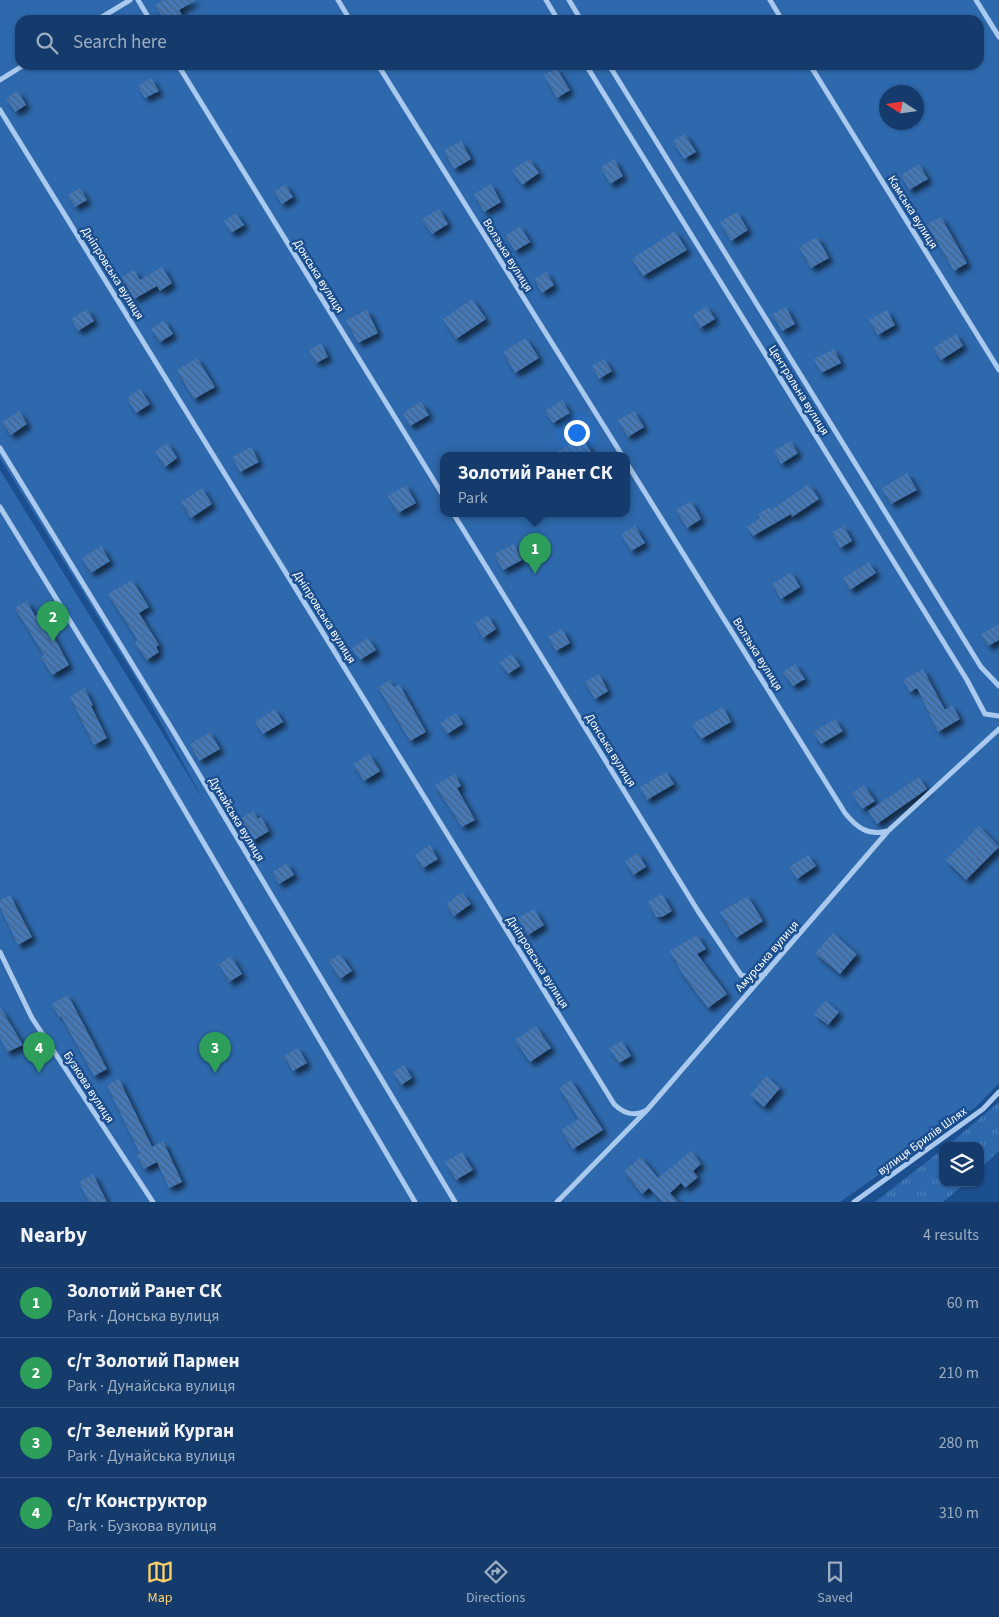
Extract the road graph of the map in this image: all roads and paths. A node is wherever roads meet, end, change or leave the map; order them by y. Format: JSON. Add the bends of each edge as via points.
{"nodes":[{"id":1,"x":130,"y":0,"type":"edge"},
{"id":2,"x":138,"y":0,"type":"edge"},
{"id":3,"x":338,"y":0,"type":"edge"},
{"id":4,"x":546,"y":0,"type":"edge"},
{"id":5,"x":569,"y":0,"type":"edge"},
{"id":6,"x":770,"y":0,"type":"edge"},
{"id":7,"x":976,"y":0,"type":"edge"},
{"id":8,"x":105,"y":15,"type":"edge"},
{"id":9,"x":147,"y":15,"type":"edge"},
{"id":10,"x":347,"y":15,"type":"edge"},
{"id":11,"x":555,"y":15,"type":"edge"},
{"id":12,"x":578,"y":15,"type":"edge"},
{"id":13,"x":779,"y":15,"type":"edge"},
{"id":14,"x":999,"y":37,"type":"edge"},
{"id":15,"x":16,"y":70,"type":"edge"},
{"id":16,"x":181,"y":70,"type":"edge"},
{"id":17,"x":381,"y":70,"type":"edge"},
{"id":18,"x":589,"y":70,"type":"edge"},
{"id":19,"x":612,"y":70,"type":"edge"},
{"id":20,"x":813,"y":70,"type":"edge"},
{"id":21,"x":0,"y":80,"type":"edge"},
{"id":22,"x":0,"y":110,"type":"edge"},
{"id":23,"x":999,"y":370,"type":"edge"},
{"id":24,"x":0,"y":448,"type":"edge"},
{"id":25,"x":620,"y":452,"type":"edge"},
{"id":26,"x":630,"y":468,"type":"edge"},
{"id":27,"x":440,"y":491,"type":"edge"},
{"id":28,"x":0,"y":508,"type":"edge"},
{"id":29,"x":455,"y":517,"type":"edge"},
{"id":30,"x":999,"y":686,"type":"edge"},
{"id":31,"x":999,"y":716,"type":"edge"},
{"id":32,"x":999,"y":730,"type":"edge"},
{"id":33,"x":888,"y":831,"type":"junction"},
{"id":34,"x":0,"y":952,"type":"edge"},
{"id":35,"x":765,"y":974,"type":"junction"},
{"id":36,"x":999,"y":1092,"type":"edge"},
{"id":37,"x":647,"y":1110,"type":"junction"},
{"id":38,"x":152,"y":1202,"type":"edge"},
{"id":39,"x":415,"y":1202,"type":"edge"},
{"id":40,"x":455,"y":1202,"type":"edge"},
{"id":41,"x":557,"y":1202,"type":"edge"},
{"id":42,"x":854,"y":1202,"type":"edge"}],
"edges":[{"from":1,"to":8,"type":"street"},
{"from":2,"to":9,"type":"street"},
{"from":3,"to":10,"type":"street"},
{"from":4,"to":11,"type":"street"},
{"from":5,"to":12,"type":"street"},
{"from":6,"to":13,"type":"street"},
{"from":7,"to":14,"type":"street"},
{"from":15,"to":21,"type":"street"},
{"from":16,"to":27,"type":"street","name":"Донська вулиця"},
{"from":17,"to":25,"type":"street","name":"Волзька вулиця"},
{"from":18,"to":31,"type":"street","name":"Центральна вулиця","via":[[985,714]]},
{"from":19,"to":30,"type":"street","name":"Центральна вулиця","via":[[981,667]]},
{"from":20,"to":23,"type":"street","name":"Камська вулиця"},
{"from":22,"to":37,"type":"street","name":"Дніпровська вулиця","via":[[614,1104],[626,1113]]},
{"from":24,"to":40,"type":"street","name":"Дунайська вулиця"},
{"from":26,"to":33,"type":"street","name":"Волзька вулиця","via":[[845,813],[865,831],[877,834]]},
{"from":28,"to":39,"type":"street","via":[[145,743]]},
{"from":29,"to":35,"type":"street","name":"Донська вулиця","via":[[698,911],[741,975],[752,978]]},
{"from":32,"to":33,"type":"street","name":"Амурська вулиця"},
{"from":33,"to":35,"type":"street","name":"Амурська вулиця"},
{"from":34,"to":38,"type":"street","name":"Бузкова вулиця","via":[[32,1018]]},
{"from":35,"to":37,"type":"street","name":"Амурська вулиця"},
{"from":36,"to":42,"type":"street","name":"вулиця Брилів Шлях","via":[[983,1109]]},
{"from":37,"to":41,"type":"street","name":"Амурська вулиця"}]}
